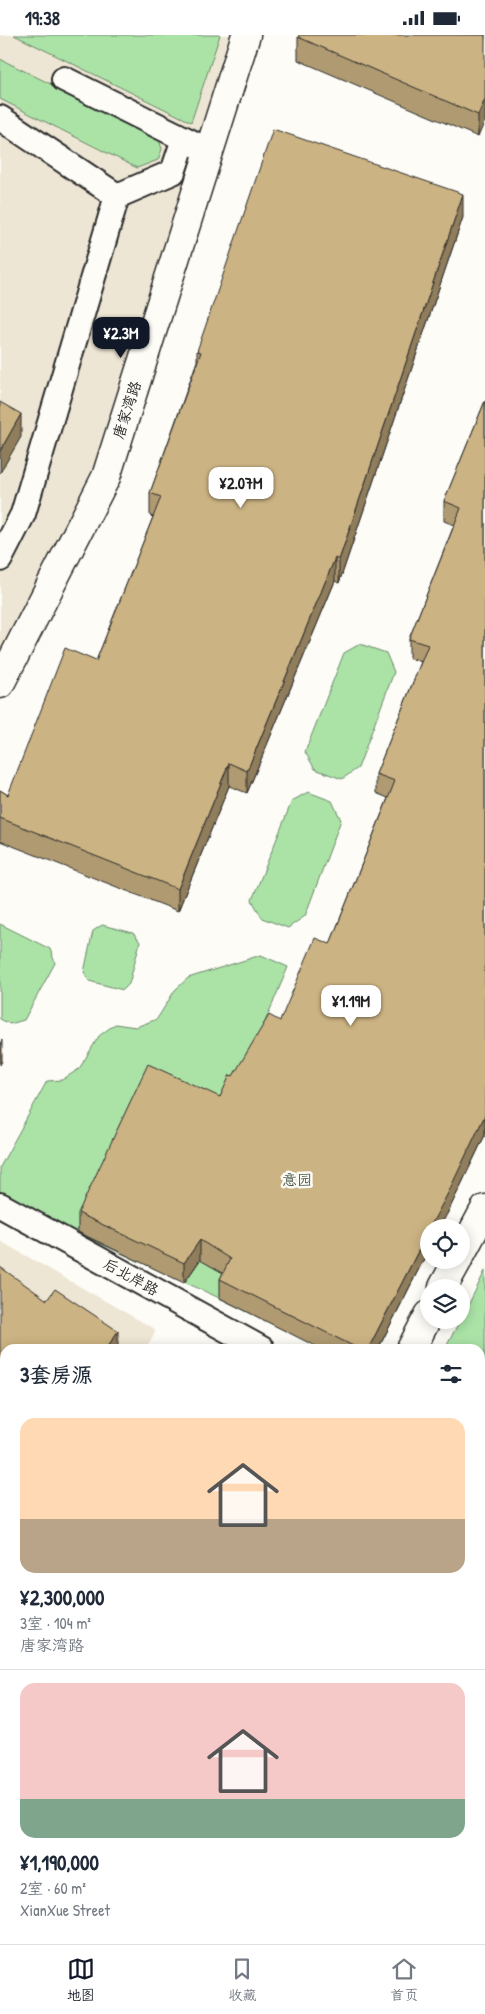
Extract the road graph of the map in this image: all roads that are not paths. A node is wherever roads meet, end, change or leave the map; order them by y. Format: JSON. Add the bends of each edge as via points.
{"nodes":[{"id":1,"x":246,"y":35,"type":"edge"},
{"id":2,"x":64,"y":79,"type":"dead end"},
{"id":3,"x":0,"y":118,"type":"edge"},
{"id":4,"x":184,"y":139,"type":"junction"},
{"id":5,"x":209,"y":151,"type":"junction"},
{"id":6,"x":117,"y":196,"type":"junction"},
{"id":7,"x":0,"y":559,"type":"edge"},
{"id":8,"x":0,"y":684,"type":"edge"},
{"id":9,"x":0,"y":1205,"type":"edge"},
{"id":10,"x":485,"y":1209,"type":"edge"},
{"id":11,"x":470,"y":1237,"type":"edge"},
{"id":12,"x":421,"y":1329,"type":"edge"},
{"id":13,"x":253,"y":1344,"type":"edge"},
{"id":14,"x":413,"y":1344,"type":"edge"}],
"edges":[{"from":1,"to":5,"type":"street","name":"唐家湾路"},
{"from":2,"to":4,"type":"lane"},
{"from":3,"to":6,"type":"lane"},
{"from":4,"to":5,"type":"lane"},
{"from":4,"to":6,"type":"lane","via":[[173,172]]},
{"from":5,"to":8,"type":"street","name":"唐家湾路","via":[[106,477]]},
{"from":6,"to":7,"type":"lane","via":[[23,514]]},
{"from":9,"to":13,"type":"lane","name":"后北岸路"},
{"from":10,"to":11,"type":"street"},
{"from":12,"to":14,"type":"street"}]}
